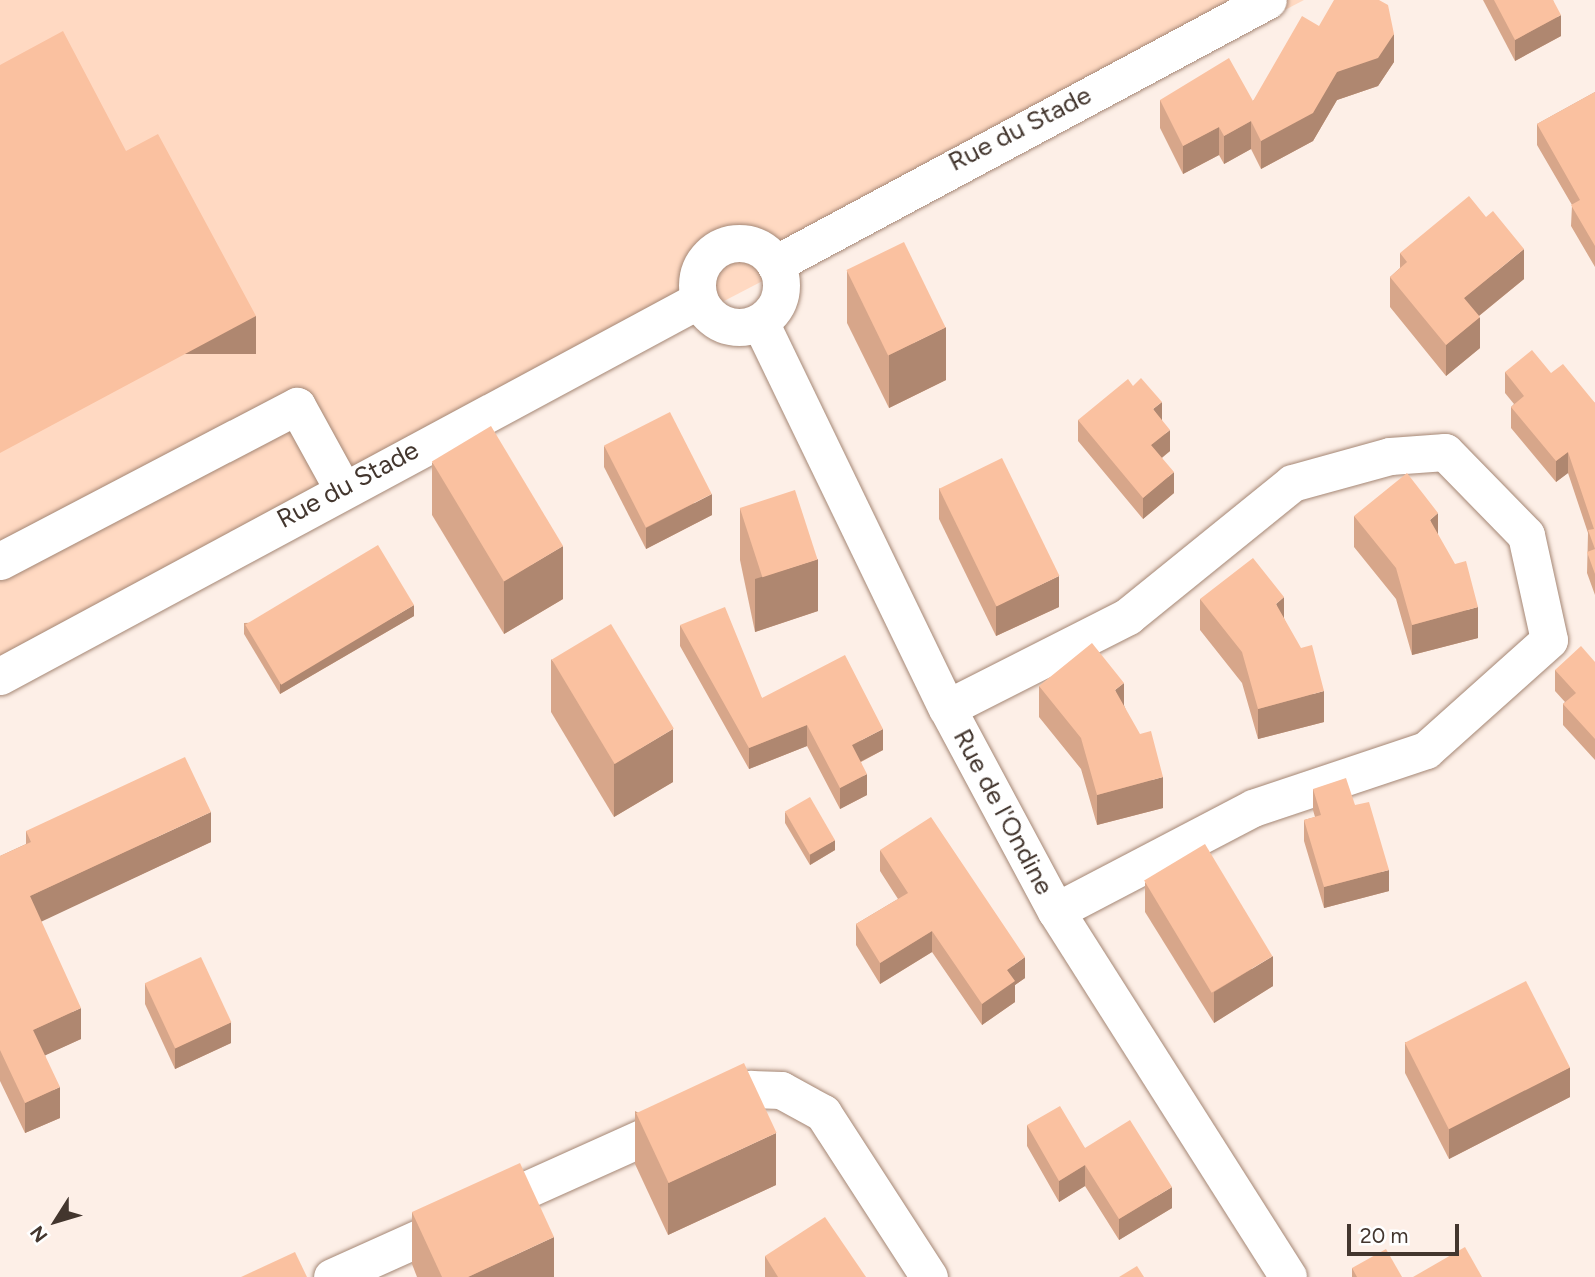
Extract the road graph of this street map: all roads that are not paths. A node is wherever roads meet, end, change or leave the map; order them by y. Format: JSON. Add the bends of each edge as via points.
{"nodes":[{"id":1,"x":1268,"y":0,"type":"edge"},
{"id":2,"x":775,"y":264,"type":"junction"},
{"id":3,"x":699,"y":300,"type":"junction"},
{"id":4,"x":760,"y":322,"type":"junction"},
{"id":5,"x":342,"y":488,"type":"junction"},
{"id":6,"x":0,"y":561,"type":"edge"},
{"id":7,"x":0,"y":676,"type":"edge"},
{"id":8,"x":947,"y":708,"type":"junction"},
{"id":9,"x":1056,"y":911,"type":"junction"},
{"id":10,"x":332,"y":1277,"type":"edge"},
{"id":11,"x":929,"y":1277,"type":"edge"},
{"id":12,"x":1289,"y":1277,"type":"edge"}],
"edges":[{"from":1,"to":2,"type":"street","name":"Rue du Stade"},
{"from":2,"to":3,"type":"street","via":[[759,248],[726,245],[701,267]]},
{"from":2,"to":4,"type":"street","via":[[778,302]]},
{"from":3,"to":4,"type":"street","via":[[718,322],[732,327]]},
{"from":3,"to":5,"type":"street","name":"Rue du Stade"},
{"from":4,"to":8,"type":"street","name":"Rue de l'Ondine"},
{"from":5,"to":6,"type":"street","via":[[297,406]]},
{"from":5,"to":7,"type":"street","name":"Rue du Stade"},
{"from":8,"to":9,"type":"street","name":"Rue de l'Ondine"},
{"from":8,"to":9,"type":"street","via":[[1128,616],[1292,483],[1390,456],[1445,452],[1526,535],[1549,640],[1426,750],[1253,808]]},
{"from":9,"to":12,"type":"street","name":"Rue de l'Ondine"},
{"from":10,"to":11,"type":"street","via":[[751,1089],[780,1090],[823,1112]]}]}
